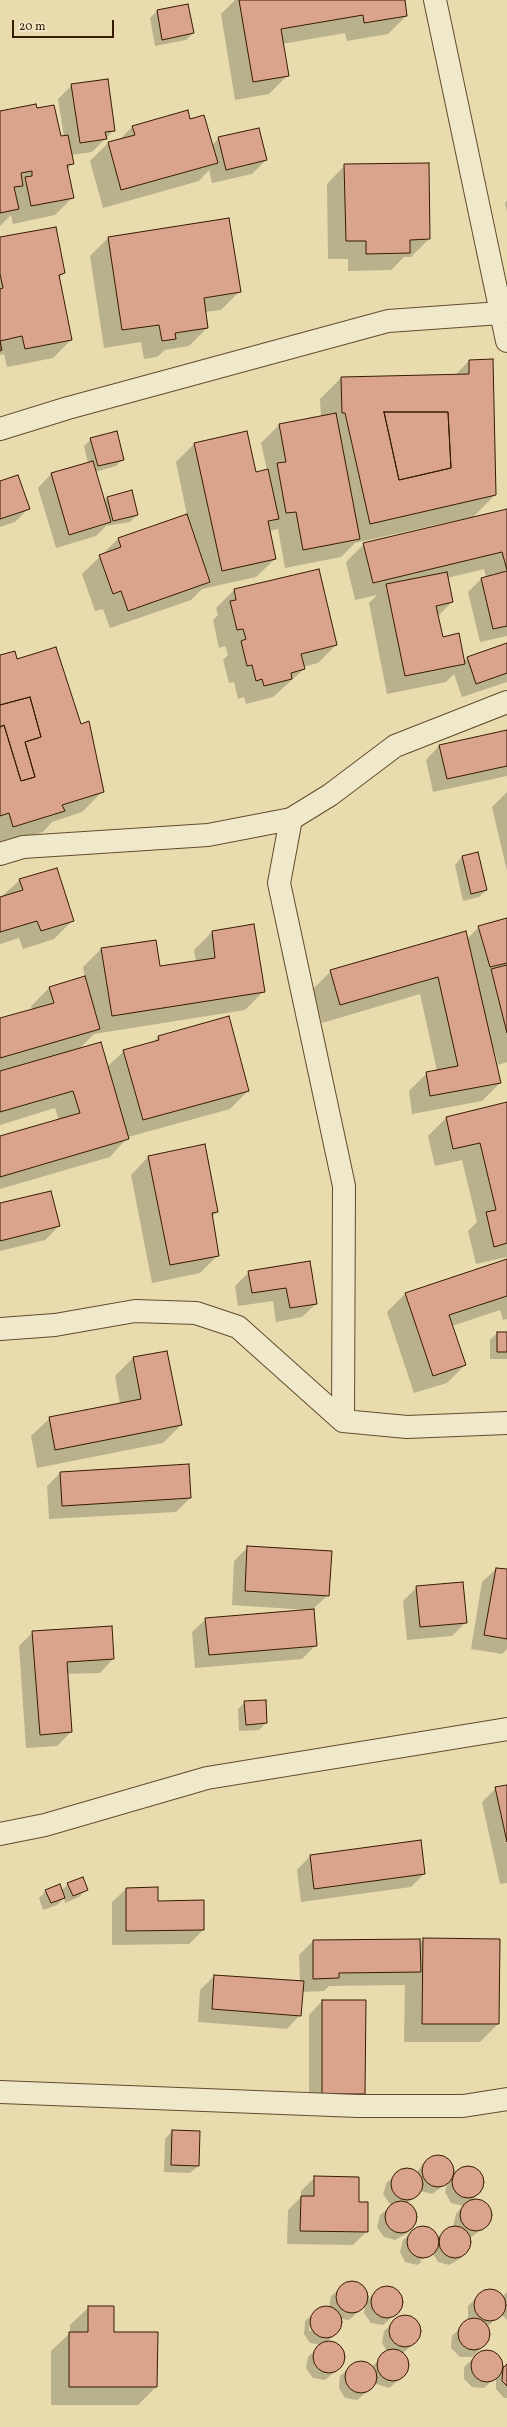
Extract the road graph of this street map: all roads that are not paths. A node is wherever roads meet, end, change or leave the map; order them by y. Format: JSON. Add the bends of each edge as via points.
{"nodes":[{"id":1,"x":435,"y":0,"type":"edge"},
{"id":2,"x":501,"y":313,"type":"junction"},
{"id":3,"x":507,"y":341,"type":"edge"},
{"id":4,"x":0,"y":430,"type":"edge"},
{"id":5,"x":507,"y":702,"type":"edge"},
{"id":6,"x":291,"y":819,"type":"junction"},
{"id":7,"x":0,"y":854,"type":"edge"},
{"id":8,"x":0,"y":1329,"type":"edge"},
{"id":9,"x":343,"y":1421,"type":"junction"},
{"id":10,"x":507,"y":1423,"type":"edge"},
{"id":11,"x":507,"y":1729,"type":"edge"},
{"id":12,"x":0,"y":1834,"type":"edge"},
{"id":13,"x":0,"y":2092,"type":"edge"},
{"id":14,"x":507,"y":2099,"type":"edge"}],
"edges":[{"from":1,"to":2,"type":"street"},
{"from":2,"to":3,"type":"street"},
{"from":2,"to":4,"type":"street","via":[[388,321],[68,408]]},
{"from":5,"to":6,"type":"street","via":[[395,746],[330,795]]},
{"from":6,"to":7,"type":"street","via":[[208,835],[23,847]]},
{"from":6,"to":9,"type":"street","via":[[279,883],[344,1186]]},
{"from":8,"to":9,"type":"street","via":[[55,1325],[135,1311],[196,1313],[238,1327]]},
{"from":9,"to":10,"type":"street","via":[[407,1426]]},
{"from":11,"to":12,"type":"street","via":[[207,1778],[45,1825]]},
{"from":13,"to":14,"type":"street","via":[[358,2106],[463,2106]]}]}
